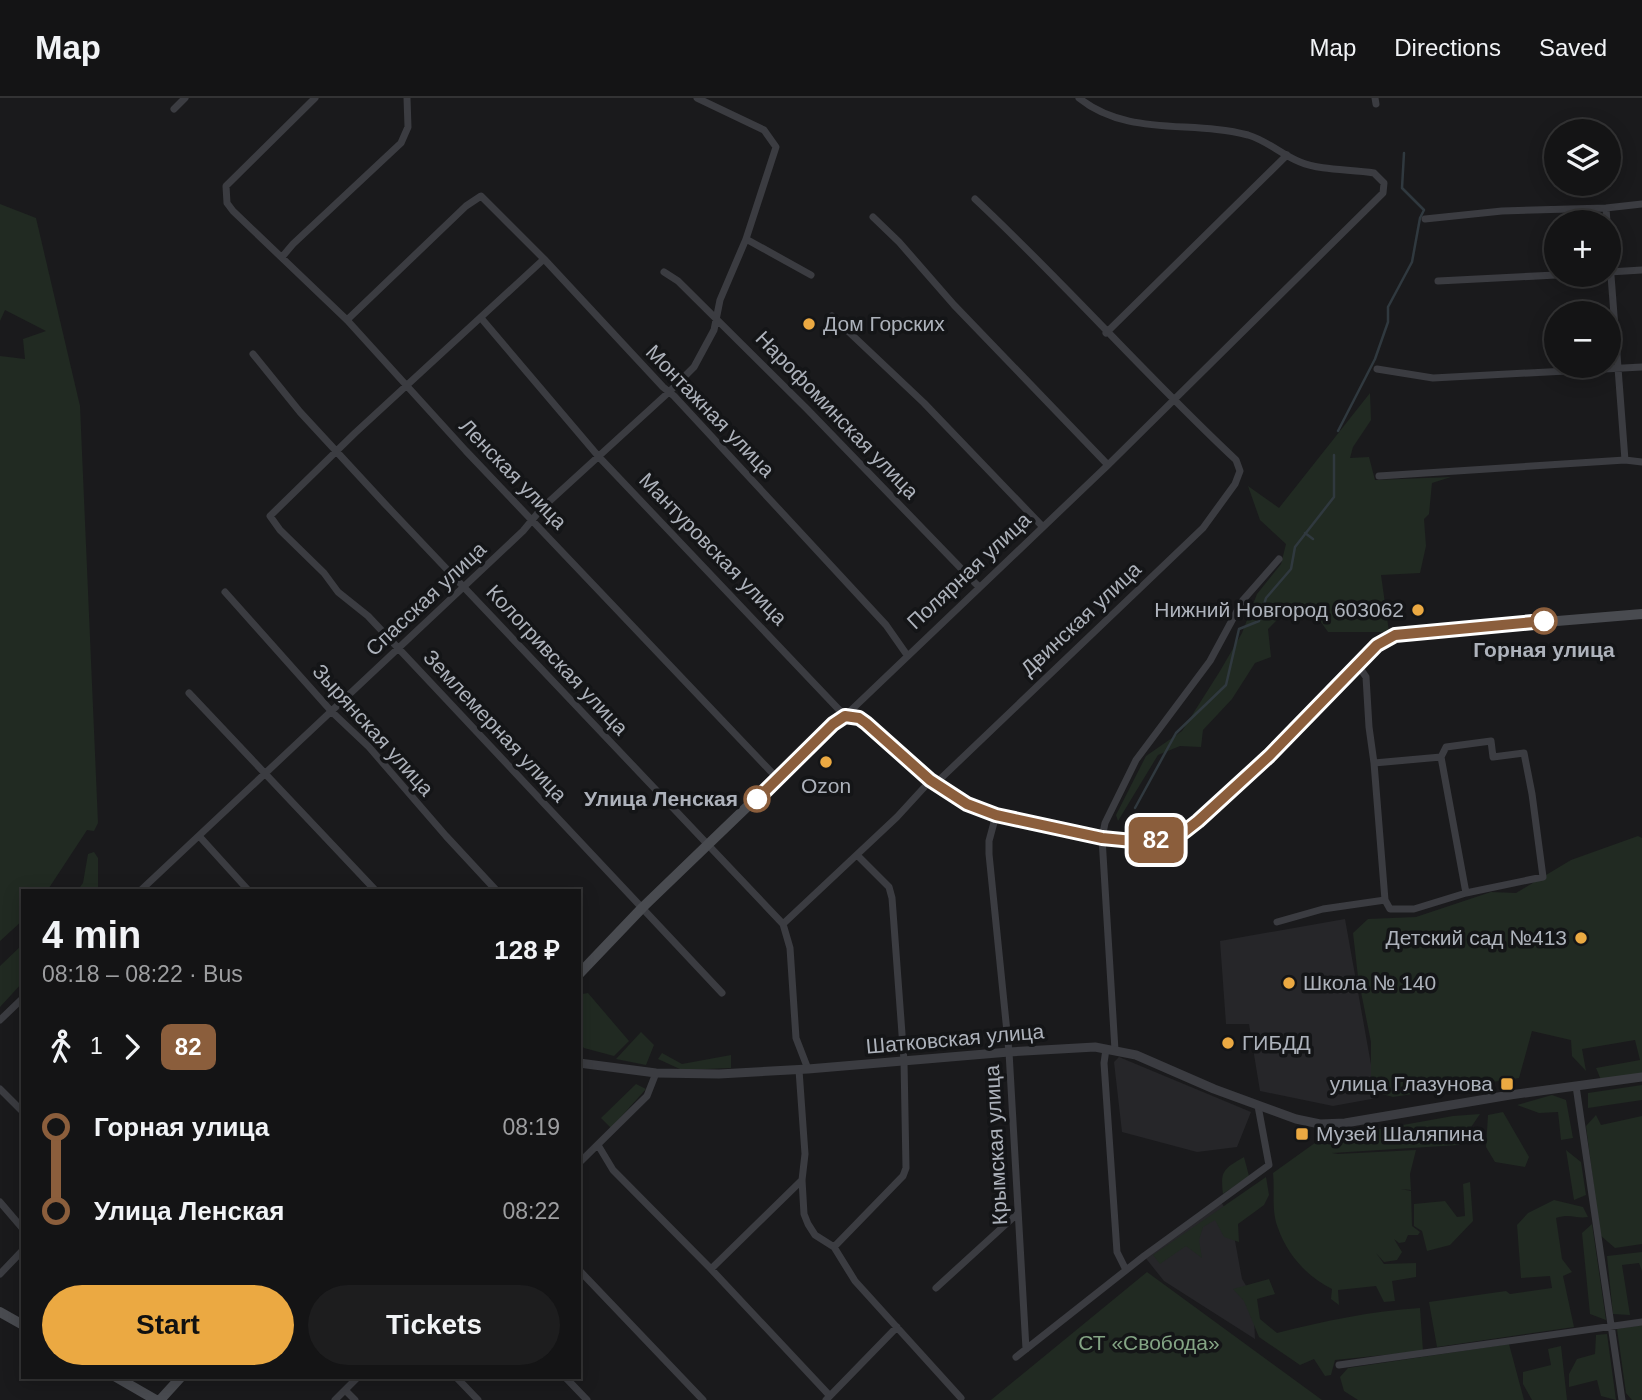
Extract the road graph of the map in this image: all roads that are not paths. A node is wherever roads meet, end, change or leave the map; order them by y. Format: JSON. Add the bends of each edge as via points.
{"nodes":[{"id":1,"x":186,"y":98,"type":"edge"},
{"id":2,"x":315,"y":98,"type":"edge"},
{"id":3,"x":407,"y":98,"type":"edge"},
{"id":4,"x":697,"y":98,"type":"edge"},
{"id":5,"x":1079,"y":98,"type":"edge"},
{"id":6,"x":173,"y":109,"type":"dead end"},
{"id":7,"x":1287,"y":155,"type":"junction"},
{"id":8,"x":975,"y":199,"type":"dead end"},
{"id":9,"x":1642,"y":204,"type":"edge"},
{"id":10,"x":1606,"y":208,"type":"joint"},
{"id":11,"x":873,"y":217,"type":"dead end"},
{"id":12,"x":1425,"y":219,"type":"dead end"},
{"id":13,"x":746,"y":239,"type":"junction"},
{"id":14,"x":282,"y":257,"type":"junction"},
{"id":15,"x":544,"y":259,"type":"junction"},
{"id":16,"x":1642,"y":270,"type":"edge"},
{"id":17,"x":1621,"y":271,"type":"edge"},
{"id":18,"x":664,"y":272,"type":"dead end"},
{"id":19,"x":811,"y":275,"type":"dead end"},
{"id":20,"x":1544,"y":276,"type":"edge"},
{"id":21,"x":1438,"y":281,"type":"dead end"},
{"id":22,"x":832,"y":316,"type":"dead end"},
{"id":23,"x":481,"y":318,"type":"junction"},
{"id":24,"x":716,"y":318,"type":"junction"},
{"id":25,"x":347,"y":320,"type":"junction"},
{"id":26,"x":1106,"y":332,"type":"junction"},
{"id":27,"x":253,"y":354,"type":"dead end"},
{"id":28,"x":1642,"y":367,"type":"edge"},
{"id":29,"x":1621,"y":368,"type":"edge"},
{"id":30,"x":1377,"y":369,"type":"dead end"},
{"id":31,"x":1544,"y":372,"type":"edge"},
{"id":32,"x":1618,"y":378,"type":"edge"},
{"id":33,"x":408,"y":386,"type":"junction"},
{"id":34,"x":669,"y":392,"type":"junction"},
{"id":35,"x":1172,"y":400,"type":"junction"},
{"id":36,"x":338,"y":452,"type":"junction"},
{"id":37,"x":599,"y":457,"type":"junction"},
{"id":38,"x":1625,"y":460,"type":"junction"},
{"id":39,"x":1642,"y":462,"type":"edge"},
{"id":40,"x":1108,"y":465,"type":"junction"},
{"id":41,"x":1379,"y":476,"type":"dead end"},
{"id":42,"x":533,"y":519,"type":"junction"},
{"id":43,"x":1043,"y":527,"type":"junction"},
{"id":44,"x":1279,"y":559,"type":"dead end"},
{"id":45,"x":464,"y":587,"type":"junction"},
{"id":46,"x":979,"y":587,"type":"junction"},
{"id":47,"x":225,"y":592,"type":"dead end"},
{"id":48,"x":1642,"y":614,"type":"edge"},
{"id":49,"x":399,"y":648,"type":"junction"},
{"id":50,"x":906,"y":655,"type":"junction"},
{"id":51,"x":1357,"y":665,"type":"junction"},
{"id":52,"x":189,"y":693,"type":"dead end"},
{"id":53,"x":332,"y":712,"type":"junction"},
{"id":54,"x":845,"y":716,"type":"junction"},
{"id":55,"x":1441,"y":757,"type":"junction"},
{"id":56,"x":1374,"y":763,"type":"junction"},
{"id":57,"x":266,"y":773,"type":"junction"},
{"id":58,"x":777,"y":778,"type":"junction"},
{"id":59,"x":933,"y":782,"type":"junction"},
{"id":60,"x":996,"y":815,"type":"junction"},
{"id":61,"x":200,"y":837,"type":"junction"},
{"id":62,"x":1102,"y":838,"type":"junction"},
{"id":63,"x":707,"y":846,"type":"junction"},
{"id":64,"x":858,"y":856,"type":"junction"},
{"id":65,"x":142,"y":889,"type":"edge"},
{"id":66,"x":247,"y":889,"type":"edge"},
{"id":67,"x":374,"y":889,"type":"edge"},
{"id":68,"x":495,"y":889,"type":"edge"},
{"id":69,"x":1466,"y":893,"type":"junction"},
{"id":70,"x":1385,"y":900,"type":"junction"},
{"id":71,"x":643,"y":906,"type":"junction"},
{"id":72,"x":1277,"y":922,"type":"dead end"},
{"id":73,"x":783,"y":925,"type":"junction"},
{"id":74,"x":581,"y":972,"type":"edge"},
{"id":75,"x":722,"y":993,"type":"dead end"},
{"id":76,"x":21,"y":1000,"type":"edge"},
{"id":77,"x":0,"y":1020,"type":"edge"},
{"id":78,"x":1111,"y":1049,"type":"junction"},
{"id":79,"x":1009,"y":1052,"type":"junction"},
{"id":80,"x":904,"y":1061,"type":"junction"},
{"id":81,"x":581,"y":1063,"type":"edge"},
{"id":82,"x":803,"y":1070,"type":"junction"},
{"id":83,"x":656,"y":1073,"type":"junction"},
{"id":84,"x":1642,"y":1077,"type":"edge"},
{"id":85,"x":1576,"y":1086,"type":"junction"},
{"id":86,"x":0,"y":1089,"type":"edge"},
{"id":87,"x":1258,"y":1107,"type":"junction"},
{"id":88,"x":21,"y":1110,"type":"edge"},
{"id":89,"x":598,"y":1145,"type":"junction"},
{"id":90,"x":581,"y":1161,"type":"edge"},
{"id":91,"x":802,"y":1180,"type":"junction"},
{"id":92,"x":0,"y":1202,"type":"edge"},
{"id":93,"x":1017,"y":1214,"type":"junction"},
{"id":94,"x":21,"y":1227,"type":"edge"},
{"id":95,"x":834,"y":1247,"type":"junction"},
{"id":96,"x":21,"y":1252,"type":"edge"},
{"id":97,"x":711,"y":1269,"type":"junction"},
{"id":98,"x":1126,"y":1270,"type":"junction"},
{"id":99,"x":581,"y":1272,"type":"edge"},
{"id":100,"x":0,"y":1274,"type":"edge"},
{"id":101,"x":936,"y":1288,"type":"dead end"},
{"id":102,"x":0,"y":1312,"type":"edge"},
{"id":103,"x":1642,"y":1322,"type":"edge"},
{"id":104,"x":21,"y":1324,"type":"edge"},
{"id":105,"x":1611,"y":1326,"type":"junction"},
{"id":106,"x":897,"y":1327,"type":"junction"},
{"id":107,"x":1026,"y":1349,"type":"junction"},
{"id":108,"x":1016,"y":1357,"type":"dead end"},
{"id":109,"x":1339,"y":1365,"type":"dead end"},
{"id":110,"x":120,"y":1379,"type":"edge"},
{"id":111,"x":179,"y":1379,"type":"edge"},
{"id":112,"x":356,"y":1379,"type":"edge"},
{"id":113,"x":458,"y":1379,"type":"edge"},
{"id":114,"x":567,"y":1379,"type":"edge"},
{"id":115,"x":345,"y":1390,"type":"junction"},
{"id":116,"x":828,"y":1398,"type":"edge"},
{"id":117,"x":961,"y":1398,"type":"edge"},
{"id":118,"x":158,"y":1400,"type":"edge"},
{"id":119,"x":335,"y":1400,"type":"edge"},
{"id":120,"x":355,"y":1400,"type":"edge"},
{"id":121,"x":478,"y":1400,"type":"edge"},
{"id":122,"x":587,"y":1400,"type":"edge"},
{"id":123,"x":703,"y":1400,"type":"edge"},
{"id":124,"x":1622,"y":1400,"type":"edge"}],
"edges":[{"from":1,"to":6,"type":"street"},
{"from":2,"to":14,"type":"street","name":"Ленская улица","via":[[226,186],[233,211]]},
{"from":3,"to":14,"type":"street","via":[[408,127],[401,143]]},
{"from":4,"to":13,"type":"street","name":"Спасская улица","via":[[764,130],[776,147]]},
{"from":5,"to":7,"type":"street","via":[[1128,122],[1227,131],[1251,136]]},
{"from":7,"to":26,"type":"street"},
{"from":7,"to":35,"type":"street","name":"Полярная улица","via":[[1313,165],[1374,173],[1384,183],[1382,193]]},
{"from":8,"to":26,"type":"street"},
{"from":9,"to":10,"type":"street"},
{"from":10,"to":12,"type":"street"},
{"from":11,"to":40,"type":"street"},
{"from":13,"to":19,"type":"street"},
{"from":13,"to":24,"type":"street","name":"Спасская улица"},
{"from":14,"to":25,"type":"street","name":"Ленская улица"},
{"from":15,"to":23,"type":"street"},
{"from":15,"to":25,"type":"street","name":"Монтажная улица","via":[[481,196]]},
{"from":15,"to":34,"type":"street","name":"Монтажная улица"},
{"from":16,"to":17,"type":"street"},
{"from":18,"to":24,"type":"street","name":"Нарофоминская улица"},
{"from":20,"to":21,"type":"street"},
{"from":22,"to":43,"type":"street","via":[[924,403]]},
{"from":23,"to":33,"type":"street"},
{"from":23,"to":37,"type":"street","name":"Мантуровская улица"},
{"from":24,"to":34,"type":"street","name":"Спасская улица","via":[[694,367]]},
{"from":24,"to":46,"type":"street","name":"Нарофоминская улица"},
{"from":25,"to":33,"type":"street","name":"Ленская улица"},
{"from":26,"to":35,"type":"street"},
{"from":27,"to":36,"type":"street","name":"Кологривская улица"},
{"from":28,"to":29,"type":"street"},
{"from":30,"to":31,"type":"street","via":[[1433,378]]},
{"from":32,"to":38,"type":"street"},
{"from":33,"to":36,"type":"street"},
{"from":33,"to":42,"type":"street","name":"Ленская улица"},
{"from":34,"to":37,"type":"street","name":"Спасская улица"},
{"from":34,"to":50,"type":"street","name":"Монтажная улица","via":[[886,625]]},
{"from":35,"to":40,"type":"street","name":"Полярная улица"},
{"from":35,"to":59,"type":"street","name":"Двинская улица","via":[[1236,460],[1240,471],[1235,484],[1203,528]]},
{"from":36,"to":45,"type":"street","name":"Кологривская улица"},
{"from":36,"to":49,"type":"street","name":"Землемерная улица","via":[[270,516],[338,592]]},
{"from":37,"to":42,"type":"street","name":"Спасская улица"},
{"from":37,"to":54,"type":"street","name":"Мантуровская улица"},
{"from":38,"to":39,"type":"street"},
{"from":38,"to":41,"type":"street"},
{"from":40,"to":43,"type":"street","name":"Полярная улица"},
{"from":42,"to":45,"type":"street","name":"Спасская улица"},
{"from":42,"to":58,"type":"street","name":"Ленская улица"},
{"from":43,"to":46,"type":"street","name":"Полярная улица"},
{"from":44,"to":62,"type":"street","via":[[1243,600],[1210,660],[1136,760]]},
{"from":45,"to":49,"type":"street","name":"Спасская улица"},
{"from":45,"to":63,"type":"street","name":"Кологривская улица"},
{"from":46,"to":50,"type":"street","name":"Полярная улица"},
{"from":47,"to":53,"type":"street","name":"Зырянская улица"},
{"from":48,"to":51,"type":"main road","via":[[1395,635]]},
{"from":49,"to":53,"type":"street","name":"Спасская улица"},
{"from":49,"to":71,"type":"street","name":"Землемерная улица"},
{"from":50,"to":54,"type":"street","name":"Полярная улица"},
{"from":51,"to":56,"type":"street","via":[[1366,677]]},
{"from":51,"to":62,"type":"main road","via":[[1269,756],[1184,832],[1143,842]]},
{"from":52,"to":57,"type":"street"},
{"from":53,"to":57,"type":"street","name":"Спасская улица"},
{"from":53,"to":68,"type":"street","name":"Зырянская улица"},
{"from":54,"to":58,"type":"main road","name":"Полярная улица"},
{"from":54,"to":59,"type":"main road","name":"Мантуровская улица","via":[[866,723]]},
{"from":55,"to":56,"type":"street"},
{"from":55,"to":69,"type":"street"},
{"from":55,"to":69,"type":"street","via":[[1446,747],[1491,741],[1493,757],[1524,753],[1532,794],[1543,877]]},
{"from":56,"to":70,"type":"street"},
{"from":57,"to":61,"type":"street","name":"Спасская улица"},
{"from":57,"to":67,"type":"street"},
{"from":58,"to":63,"type":"main road","name":"Полярная улица"},
{"from":59,"to":60,"type":"main road","via":[[967,804]]},
{"from":59,"to":64,"type":"street","name":"Двинская улица"},
{"from":60,"to":62,"type":"main road"},
{"from":60,"to":79,"type":"street","name":"Крымская улица","via":[[989,854]]},
{"from":61,"to":65,"type":"street","name":"Спасская улица"},
{"from":61,"to":66,"type":"street"},
{"from":62,"to":78,"type":"street"},
{"from":63,"to":71,"type":"main road","name":"Полярная улица"},
{"from":63,"to":73,"type":"street","name":"Кологривская улица"},
{"from":64,"to":73,"type":"street","name":"Двинская улица"},
{"from":64,"to":80,"type":"street","via":[[889,887],[892,898]]},
{"from":69,"to":70,"type":"street","via":[[1414,909],[1390,909]]},
{"from":70,"to":72,"type":"street","via":[[1323,909]]},
{"from":71,"to":74,"type":"main road","name":"Полярная улица"},
{"from":71,"to":75,"type":"street","name":"Землемерная улица"},
{"from":73,"to":82,"type":"street","via":[[790,948],[796,1038]]},
{"from":76,"to":77,"type":"street"},
{"from":78,"to":79,"type":"street","name":"Шатковская улица"},
{"from":78,"to":87,"type":"street","name":"Шатковская улица","via":[[1136,1055]]},
{"from":78,"to":98,"type":"street","via":[[1104,1063],[1117,1252]]},
{"from":79,"to":80,"type":"street","name":"Шатковская улица"},
{"from":79,"to":93,"type":"street","name":"Крымская улица"},
{"from":80,"to":82,"type":"street","name":"Шатковская улица"},
{"from":80,"to":95,"type":"street","via":[[908,1157],[903,1176]]},
{"from":81,"to":83,"type":"street","name":"Шатковская улица"},
{"from":82,"to":83,"type":"street","name":"Шатковская улица"},
{"from":82,"to":91,"type":"street"},
{"from":83,"to":89,"type":"street","via":[[647,1096]]},
{"from":84,"to":85,"type":"street","name":"Шатковская улица"},
{"from":85,"to":87,"type":"street","name":"Шатковская улица","via":[[1345,1123],[1320,1124]]},
{"from":85,"to":105,"type":"street"},
{"from":86,"to":88,"type":"street"},
{"from":87,"to":98,"type":"street","via":[[1269,1165]]},
{"from":89,"to":90,"type":"street"},
{"from":89,"to":97,"type":"street","via":[[613,1170]]},
{"from":91,"to":95,"type":"street","via":[[808,1224],[815,1235]]},
{"from":91,"to":97,"type":"street"},
{"from":92,"to":94,"type":"street"},
{"from":93,"to":101,"type":"street"},
{"from":93,"to":107,"type":"street","name":"Крымская улица"},
{"from":95,"to":106,"type":"street","via":[[855,1281]]},
{"from":96,"to":100,"type":"street"},
{"from":97,"to":116,"type":"street"},
{"from":98,"to":107,"type":"street"},
{"from":99,"to":123,"type":"street"},
{"from":102,"to":104,"type":"main road"},
{"from":103,"to":105,"type":"street"},
{"from":105,"to":109,"type":"street"},
{"from":105,"to":124,"type":"street"},
{"from":106,"to":116,"type":"street"},
{"from":106,"to":117,"type":"street"},
{"from":107,"to":108,"type":"street"},
{"from":110,"to":118,"type":"main road"},
{"from":111,"to":118,"type":"main road"},
{"from":112,"to":115,"type":"street"},
{"from":113,"to":121,"type":"street"},
{"from":114,"to":122,"type":"street"},
{"from":115,"to":119,"type":"street"},
{"from":115,"to":120,"type":"street"}]}
